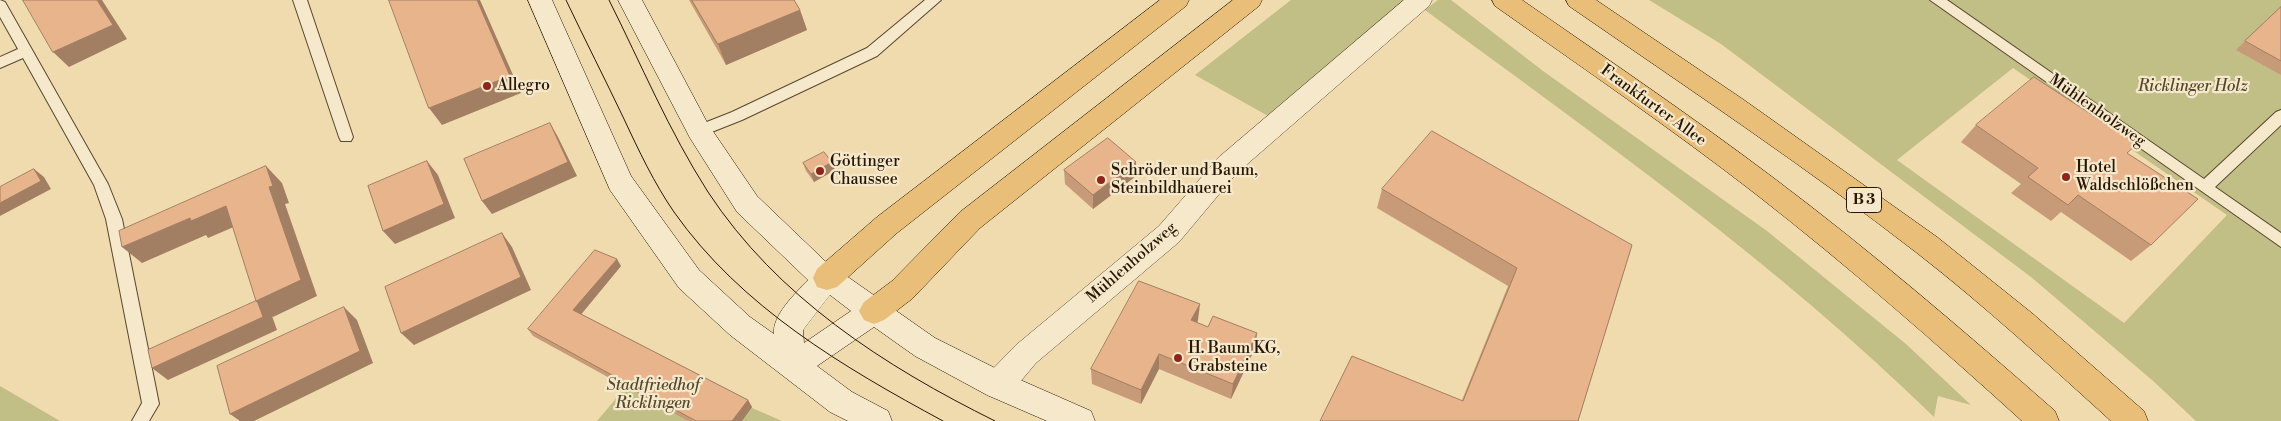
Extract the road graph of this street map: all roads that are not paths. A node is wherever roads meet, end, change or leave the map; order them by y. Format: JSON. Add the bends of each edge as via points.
{"nodes":[{"id":1,"x":300,"y":0,"type":"edge"},
{"id":2,"x":540,"y":0,"type":"edge"},
{"id":3,"x":631,"y":0,"type":"edge"},
{"id":4,"x":934,"y":0,"type":"edge"},
{"id":5,"x":1177,"y":0,"type":"edge"},
{"id":6,"x":1250,"y":0,"type":"edge"},
{"id":7,"x":1420,"y":0,"type":"edge"},
{"id":8,"x":1504,"y":0,"type":"edge"},
{"id":9,"x":1578,"y":0,"type":"edge"},
{"id":10,"x":1937,"y":0,"type":"edge"},
{"id":11,"x":0,"y":5,"type":"edge"},
{"id":12,"x":26,"y":51,"type":"junction"},
{"id":13,"x":0,"y":63,"type":"edge"},
{"id":14,"x":2281,"y":116,"type":"edge"},
{"id":15,"x":698,"y":131,"type":"junction"},
{"id":16,"x":346,"y":137,"type":"dead end"},
{"id":17,"x":2205,"y":187,"type":"junction"},
{"id":18,"x":2281,"y":241,"type":"edge"},
{"id":19,"x":827,"y":278,"type":"junction"},
{"id":20,"x":874,"y":311,"type":"junction"},
{"id":21,"x":792,"y":366,"type":"junction"},
{"id":22,"x":998,"y":385,"type":"junction"},
{"id":23,"x":140,"y":421,"type":"edge"},
{"id":24,"x":877,"y":421,"type":"edge"},
{"id":25,"x":1080,"y":421,"type":"edge"},
{"id":26,"x":2044,"y":421,"type":"edge"},
{"id":27,"x":2133,"y":421,"type":"edge"}],
"edges":[{"from":1,"to":16,"type":"lane"},
{"from":2,"to":21,"type":"street","via":[[620,182],[657,237],[689,279],[740,326]]},
{"from":3,"to":15,"type":"street"},
{"from":4,"to":15,"type":"lane","via":[[872,52]]},
{"from":5,"to":19,"type":"main road","via":[[895,219]]},
{"from":6,"to":20,"type":"main road","via":[[970,220],[902,290]]},
{"from":7,"to":22,"type":"street","name":"Mühlenholzweg","via":[[1228,165],[1169,234],[1026,354]]},
{"from":8,"to":26,"type":"main road","name":"Frankfurter Allee","via":[[1668,115],[1800,214],[1957,342]]},
{"from":9,"to":27,"type":"main road","number":"B 3","via":[[1720,96],[1926,245],[2023,323]]},
{"from":10,"to":17,"type":"lane","name":"Mühlenholzweg"},
{"from":11,"to":12,"type":"lane"},
{"from":12,"to":13,"type":"lane"},
{"from":12,"to":23,"type":"lane","via":[[101,184],[114,220],[151,404]]},
{"from":14,"to":17,"type":"lane"},
{"from":15,"to":19,"type":"street","via":[[748,204]]},
{"from":17,"to":18,"type":"lane","name":"Mühlenholzweg"},
{"from":19,"to":20,"type":"street"},
{"from":19,"to":21,"type":"street","via":[[788,328]]},
{"from":20,"to":21,"type":"street"},
{"from":20,"to":22,"type":"street","via":[[925,347]]},
{"from":21,"to":24,"type":"street","via":[[841,402]]},
{"from":22,"to":25,"type":"street"}]}
